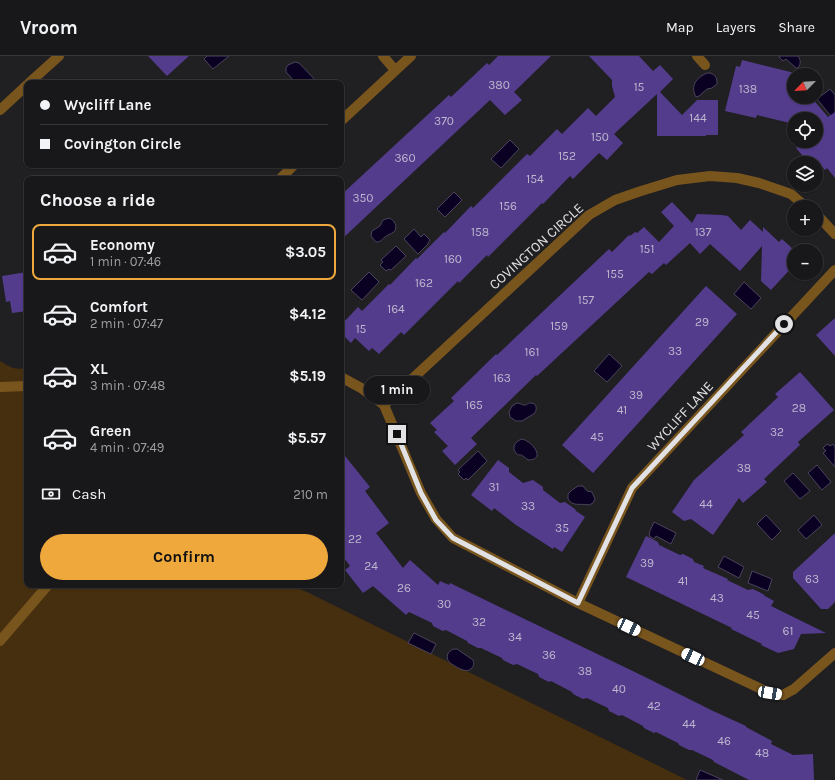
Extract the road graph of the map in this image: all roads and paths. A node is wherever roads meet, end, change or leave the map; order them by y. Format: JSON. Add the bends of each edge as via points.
{"nodes":[{"id":1,"x":59,"y":56,"type":"edge"},
{"id":2,"x":383,"y":56,"type":"edge"},
{"id":3,"x":411,"y":56,"type":"edge"},
{"id":4,"x":697,"y":56,"type":"edge"},
{"id":5,"x":705,"y":65,"type":"dead end"},
{"id":6,"x":395,"y":70,"type":"junction"},
{"id":7,"x":33,"y":80,"type":"edge"},
{"id":8,"x":24,"y":88,"type":"edge"},
{"id":9,"x":0,"y":110,"type":"edge"},
{"id":10,"x":344,"y":118,"type":"edge"},
{"id":11,"x":291,"y":168,"type":"edge"},
{"id":12,"x":283,"y":176,"type":"edge"},
{"id":13,"x":797,"y":200,"type":"edge"},
{"id":14,"x":823,"y":222,"type":"edge"},
{"id":15,"x":835,"y":234,"type":"edge"},
{"id":16,"x":835,"y":270,"type":"edge"},
{"id":17,"x":344,"y":379,"type":"edge"},
{"id":18,"x":24,"y":386,"type":"edge"},
{"id":19,"x":0,"y":387,"type":"edge"},
{"id":20,"x":384,"y":405,"type":"junction"},
{"id":21,"x":45,"y":588,"type":"edge"},
{"id":22,"x":578,"y":603,"type":"junction"},
{"id":23,"x":0,"y":641,"type":"edge"},
{"id":24,"x":835,"y":653,"type":"edge"}],
"edges":[{"from":1,"to":7,"type":"street"},
{"from":2,"to":6,"type":"street"},
{"from":3,"to":6,"type":"street"},
{"from":4,"to":5,"type":"street"},
{"from":6,"to":10,"type":"street"},
{"from":8,"to":9,"type":"street"},
{"from":11,"to":12,"type":"street"},
{"from":13,"to":20,"type":"street","name":"COVINGTON CIRCLE","via":[[790,194],[759,183],[710,176],[678,180],[615,200],[589,215]]},
{"from":14,"to":15,"type":"street"},
{"from":16,"to":22,"type":"street","name":"WYCLIFF LANE","via":[[632,488]]},
{"from":17,"to":20,"type":"street"},
{"from":18,"to":19,"type":"street"},
{"from":20,"to":22,"type":"street","via":[[421,493],[436,520],[453,538]]},
{"from":21,"to":23,"type":"street"},
{"from":22,"to":24,"type":"street","via":[[770,693],[783,695],[794,689]]}]}
